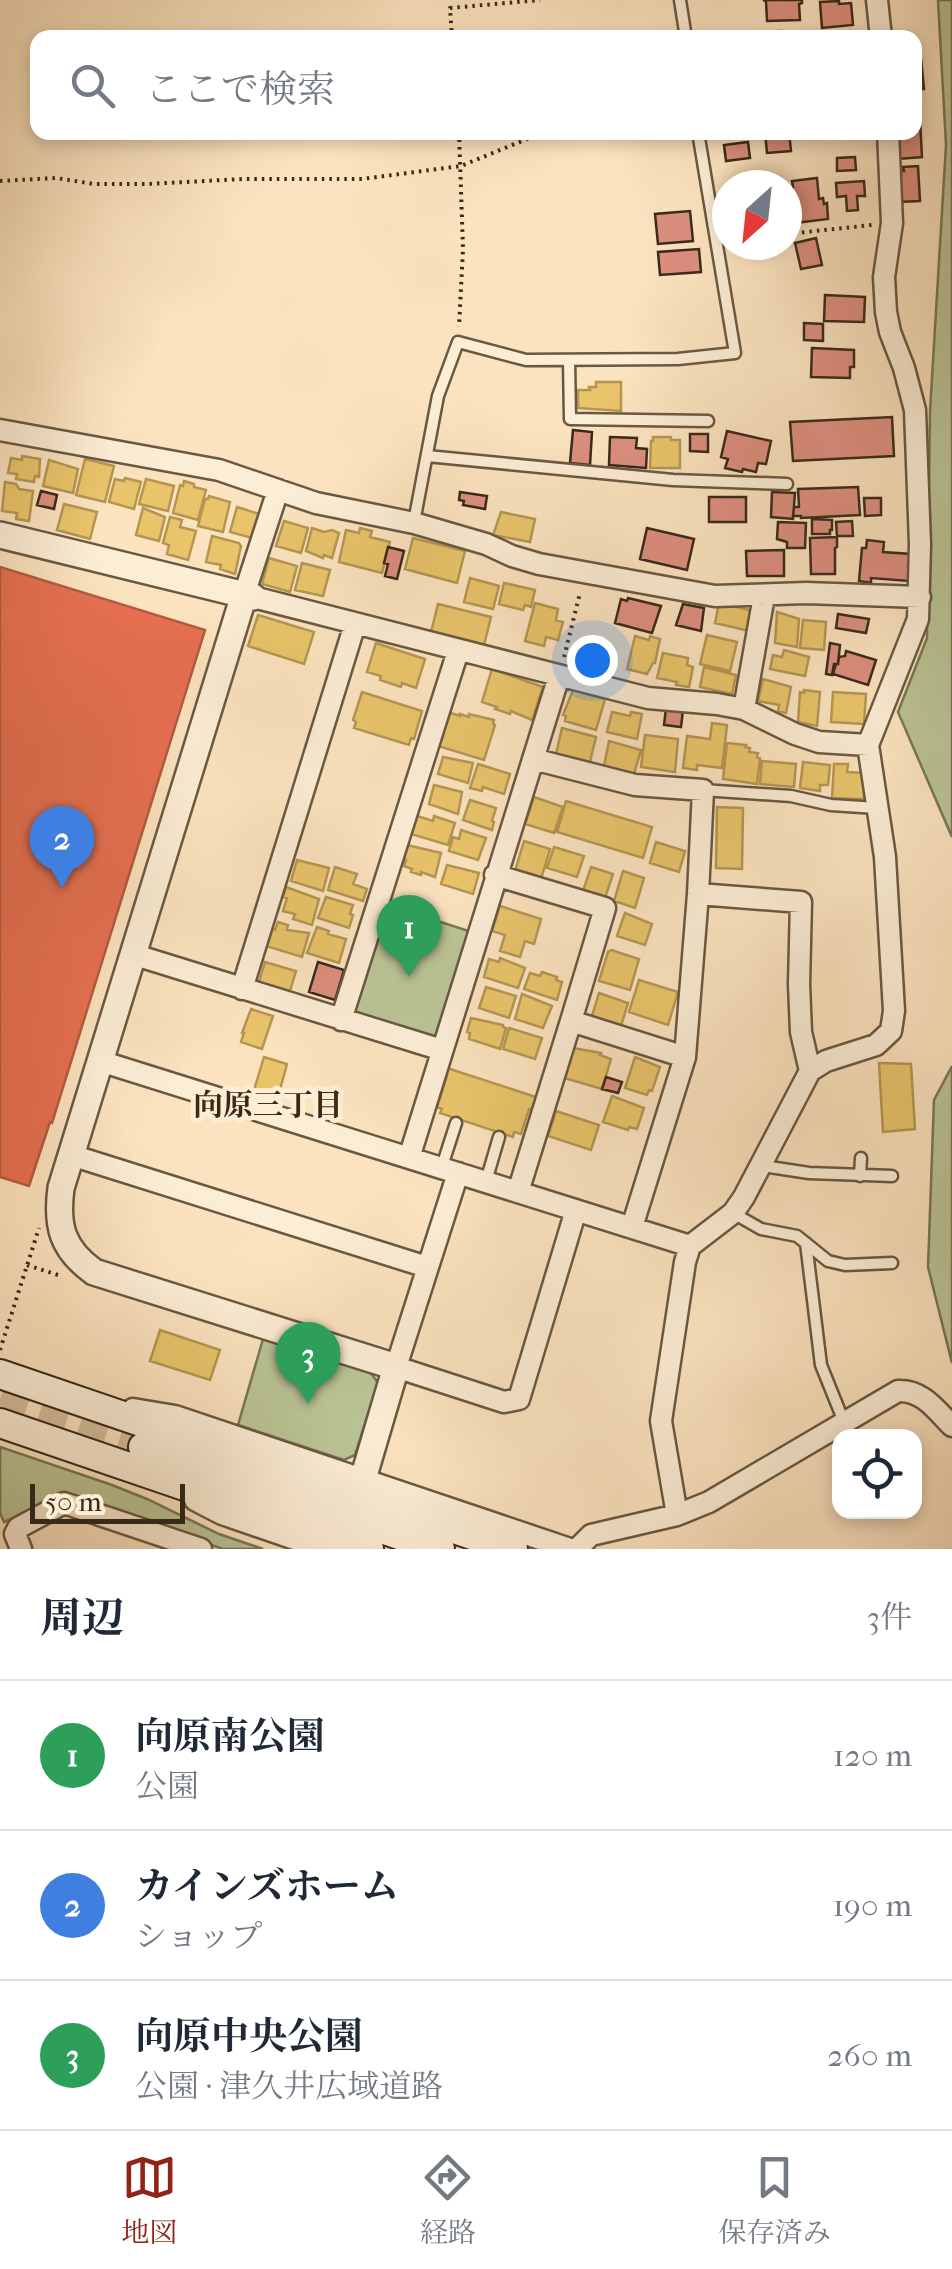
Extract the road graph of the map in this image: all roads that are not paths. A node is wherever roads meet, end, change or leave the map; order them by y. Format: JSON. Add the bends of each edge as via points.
{"nodes":[{"id":1,"x":680,"y":0,"type":"edge"},
{"id":2,"x":877,"y":0,"type":"edge"},
{"id":3,"x":685,"y":30,"type":"edge"},
{"id":4,"x":880,"y":30,"type":"edge"},
{"id":5,"x":699,"y":140,"type":"edge"},
{"id":6,"x":888,"y":140,"type":"edge"},
{"id":7,"x":569,"y":360,"type":"junction"},
{"id":8,"x":708,"y":421,"type":"dead end"},
{"id":9,"x":0,"y":430,"type":"edge"},
{"id":10,"x":427,"y":456,"type":"junction"},
{"id":11,"x":787,"y":484,"type":"dead end"},
{"id":12,"x":278,"y":490,"type":"junction"},
{"id":13,"x":414,"y":523,"type":"junction"},
{"id":14,"x":0,"y":535,"type":"edge"},
{"id":15,"x":248,"y":596,"type":"junction"},
{"id":16,"x":764,"y":596,"type":"junction"},
{"id":17,"x":920,"y":597,"type":"junction"},
{"id":18,"x":355,"y":624,"type":"junction"},
{"id":19,"x":458,"y":651,"type":"junction"},
{"id":20,"x":560,"y":676,"type":"junction"},
{"id":21,"x":744,"y":710,"type":"junction"},
{"id":22,"x":868,"y":745,"type":"junction"},
{"id":23,"x":533,"y":759,"type":"junction"},
{"id":24,"x":703,"y":790,"type":"junction"},
{"id":25,"x":878,"y":808,"type":"junction"},
{"id":26,"x":496,"y":876,"type":"junction"},
{"id":27,"x":698,"y":894,"type":"junction"},
{"id":28,"x":132,"y":954,"type":"junction"},
{"id":29,"x":242,"y":989,"type":"junction"},
{"id":30,"x":341,"y":1020,"type":"junction"},
{"id":31,"x":571,"y":1021,"type":"junction"},
{"id":32,"x":442,"y":1050,"type":"junction"},
{"id":33,"x":685,"y":1056,"type":"junction"},
{"id":34,"x":100,"y":1061,"type":"junction"},
{"id":35,"x":810,"y":1070,"type":"junction"},
{"id":36,"x":456,"y":1123,"type":"dead end"},
{"id":37,"x":499,"y":1137,"type":"dead end"},
{"id":38,"x":72,"y":1154,"type":"junction"},
{"id":39,"x":408,"y":1158,"type":"junction"},
{"id":40,"x":861,"y":1158,"type":"dead end"},
{"id":41,"x":451,"y":1165,"type":"junction"},
{"id":42,"x":762,"y":1166,"type":"junction"},
{"id":43,"x":488,"y":1171,"type":"dead end"},
{"id":44,"x":860,"y":1176,"type":"junction"},
{"id":45,"x":892,"y":1176,"type":"dead end"},
{"id":46,"x":518,"y":1192,"type":"junction"},
{"id":47,"x":576,"y":1210,"type":"junction"},
{"id":48,"x":733,"y":1213,"type":"junction"},
{"id":49,"x":632,"y":1227,"type":"junction"},
{"id":50,"x":806,"y":1242,"type":"junction"},
{"id":51,"x":690,"y":1246,"type":"junction"},
{"id":52,"x":892,"y":1263,"type":"dead end"},
{"id":53,"x":427,"y":1267,"type":"junction"},
{"id":54,"x":396,"y":1367,"type":"junction"},
{"id":55,"x":0,"y":1374,"type":"edge"},
{"id":56,"x":76,"y":1400,"type":"junction"},
{"id":57,"x":844,"y":1422,"type":"junction"},
{"id":58,"x":0,"y":1423,"type":"edge"},
{"id":59,"x":952,"y":1426,"type":"edge"},
{"id":60,"x":133,"y":1456,"type":"junction"},
{"id":61,"x":363,"y":1479,"type":"junction"},
{"id":62,"x":678,"y":1514,"type":"junction"},
{"id":63,"x":21,"y":1549,"type":"edge"},
{"id":64,"x":201,"y":1549,"type":"edge"},
{"id":65,"x":324,"y":1549,"type":"edge"},
{"id":66,"x":370,"y":1549,"type":"edge"},
{"id":67,"x":440,"y":1549,"type":"edge"},
{"id":68,"x":513,"y":1549,"type":"edge"},
{"id":69,"x":574,"y":1549,"type":"edge"}],
"edges":[{"from":1,"to":3,"type":"lane"},
{"from":2,"to":4,"type":"street"},
{"from":5,"to":7,"type":"lane","via":[[735,353]]},
{"from":6,"to":17,"type":"street","via":[[886,312],[914,410]]},
{"from":7,"to":8,"type":"lane","via":[[570,419]]},
{"from":7,"to":10,"type":"lane","via":[[526,360],[458,342],[438,396]]},
{"from":9,"to":12,"type":"street","via":[[219,470]]},
{"from":10,"to":11,"type":"lane"},
{"from":10,"to":13,"type":"lane"},
{"from":12,"to":13,"type":"street"},
{"from":12,"to":15,"type":"street"},
{"from":13,"to":16,"type":"street","via":[[539,564],[715,596]]},
{"from":14,"to":15,"type":"street"},
{"from":15,"to":18,"type":"street"},
{"from":15,"to":28,"type":"street"},
{"from":16,"to":17,"type":"street"},
{"from":16,"to":21,"type":"street"},
{"from":17,"to":22,"type":"street","via":[[918,619]]},
{"from":18,"to":19,"type":"street"},
{"from":18,"to":29,"type":"street"},
{"from":19,"to":20,"type":"street"},
{"from":19,"to":30,"type":"street"},
{"from":20,"to":21,"type":"street","via":[[648,698]]},
{"from":20,"to":23,"type":"street"},
{"from":21,"to":22,"type":"street","via":[[819,742]]},
{"from":22,"to":25,"type":"street"},
{"from":23,"to":24,"type":"street","via":[[635,785]]},
{"from":23,"to":26,"type":"street"},
{"from":24,"to":25,"type":"lane"},
{"from":24,"to":27,"type":"street"},
{"from":25,"to":35,"type":"street","via":[[891,1031],[876,1045]]},
{"from":26,"to":31,"type":"street","via":[[605,908]]},
{"from":26,"to":32,"type":"street"},
{"from":27,"to":33,"type":"street"},
{"from":27,"to":35,"type":"street","via":[[801,902],[798,984]]},
{"from":28,"to":29,"type":"street"},
{"from":28,"to":34,"type":"street"},
{"from":29,"to":30,"type":"street"},
{"from":30,"to":32,"type":"street"},
{"from":31,"to":33,"type":"street"},
{"from":31,"to":46,"type":"street"},
{"from":32,"to":39,"type":"street"},
{"from":33,"to":49,"type":"street"},
{"from":34,"to":38,"type":"street"},
{"from":34,"to":39,"type":"street"},
{"from":35,"to":42,"type":"street"},
{"from":36,"to":41,"type":"lane"},
{"from":37,"to":43,"type":"lane"},
{"from":38,"to":53,"type":"street"},
{"from":38,"to":54,"type":"street","via":[[61,1188],[60,1225],[71,1250],[94,1272]]},
{"from":39,"to":41,"type":"street"},
{"from":40,"to":44,"type":"lane"},
{"from":41,"to":46,"type":"street"},
{"from":41,"to":53,"type":"street"},
{"from":42,"to":44,"type":"lane"},
{"from":42,"to":48,"type":"street"},
{"from":44,"to":45,"type":"lane"},
{"from":46,"to":47,"type":"street"},
{"from":47,"to":49,"type":"street"},
{"from":47,"to":54,"type":"street","via":[[518,1398],[504,1402]]},
{"from":48,"to":50,"type":"lane"},
{"from":48,"to":51,"type":"street"},
{"from":49,"to":51,"type":"street"},
{"from":50,"to":52,"type":"lane","via":[[844,1265]]},
{"from":50,"to":57,"type":"lane","via":[[821,1365]]},
{"from":51,"to":62,"type":"street","via":[[661,1421]]},
{"from":53,"to":54,"type":"street"},
{"from":54,"to":61,"type":"street"},
{"from":55,"to":56,"type":"main road"},
{"from":56,"to":61,"type":"street","via":[[175,1416]]},
{"from":56,"to":68,"type":"main road"},
{"from":57,"to":59,"type":"street","via":[[909,1390]]},
{"from":57,"to":62,"type":"street"},
{"from":58,"to":60,"type":"main road"},
{"from":60,"to":65,"type":"street","via":[[222,1514]]},
{"from":60,"to":66,"type":"main road"},
{"from":60,"to":67,"type":"main road"},
{"from":61,"to":69,"type":"street"},
{"from":62,"to":69,"type":"street","via":[[591,1536]]},
{"from":63,"to":64,"type":"street","via":[[18,1528],[64,1503]]}]}
